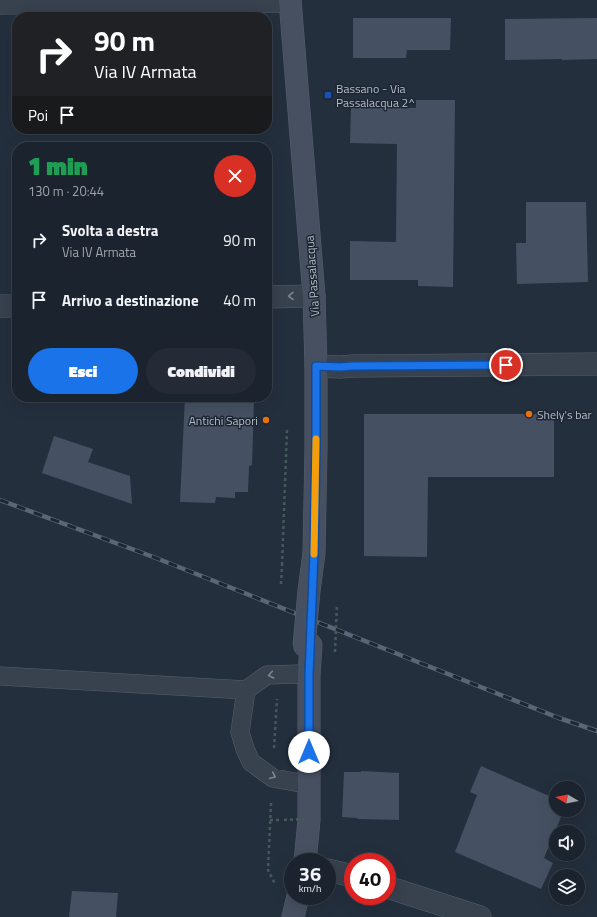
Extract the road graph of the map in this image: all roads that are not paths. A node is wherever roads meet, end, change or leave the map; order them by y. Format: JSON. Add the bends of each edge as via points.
{"nodes":[{"id":1,"x":290,"y":1,"type":"edge"},
{"id":2,"x":0,"y":3,"type":"edge"},
{"id":3,"x":314,"y":296,"type":"junction"},
{"id":4,"x":272,"y":297,"type":"edge"},
{"id":5,"x":0,"y":306,"type":"edge"},
{"id":6,"x":12,"y":306,"type":"edge"},
{"id":7,"x":597,"y":364,"type":"edge"},
{"id":8,"x":316,"y":366,"type":"junction"},
{"id":9,"x":304,"y":674,"type":"junction"},
{"id":10,"x":0,"y":676,"type":"edge"},
{"id":11,"x":246,"y":690,"type":"junction"},
{"id":12,"x":304,"y":783,"type":"junction"},
{"id":13,"x":306,"y":853,"type":"edge"},
{"id":14,"x":396,"y":890,"type":"edge"},
{"id":15,"x":296,"y":905,"type":"edge"},
{"id":16,"x":293,"y":917,"type":"edge"},
{"id":17,"x":480,"y":917,"type":"edge"}],
"edges":[{"from":1,"to":2,"type":"street"},
{"from":1,"to":3,"type":"street","name":"Via Passalacqua"},
{"from":3,"to":4,"type":"street","one_way":true},
{"from":3,"to":8,"type":"street","name":"Via Passalacqua"},
{"from":5,"to":6,"type":"street"},
{"from":7,"to":8,"type":"street"},
{"from":8,"to":9,"type":"street","name":"Via Passalacqua","bridge":true,"via":[[314,553]]},
{"from":9,"to":11,"type":"lane","one_way":true,"via":[[267,675]]},
{"from":9,"to":12,"type":"street","name":"Via Passalacqua"},
{"from":10,"to":11,"type":"lane"},
{"from":11,"to":12,"type":"lane","one_way":true,"via":[[240,732],[251,762],[273,778]]},
{"from":12,"to":13,"type":"street","name":"Via Passalacqua","via":[[309,820]]},
{"from":14,"to":17,"type":"street"},
{"from":15,"to":16,"type":"street"}]}
